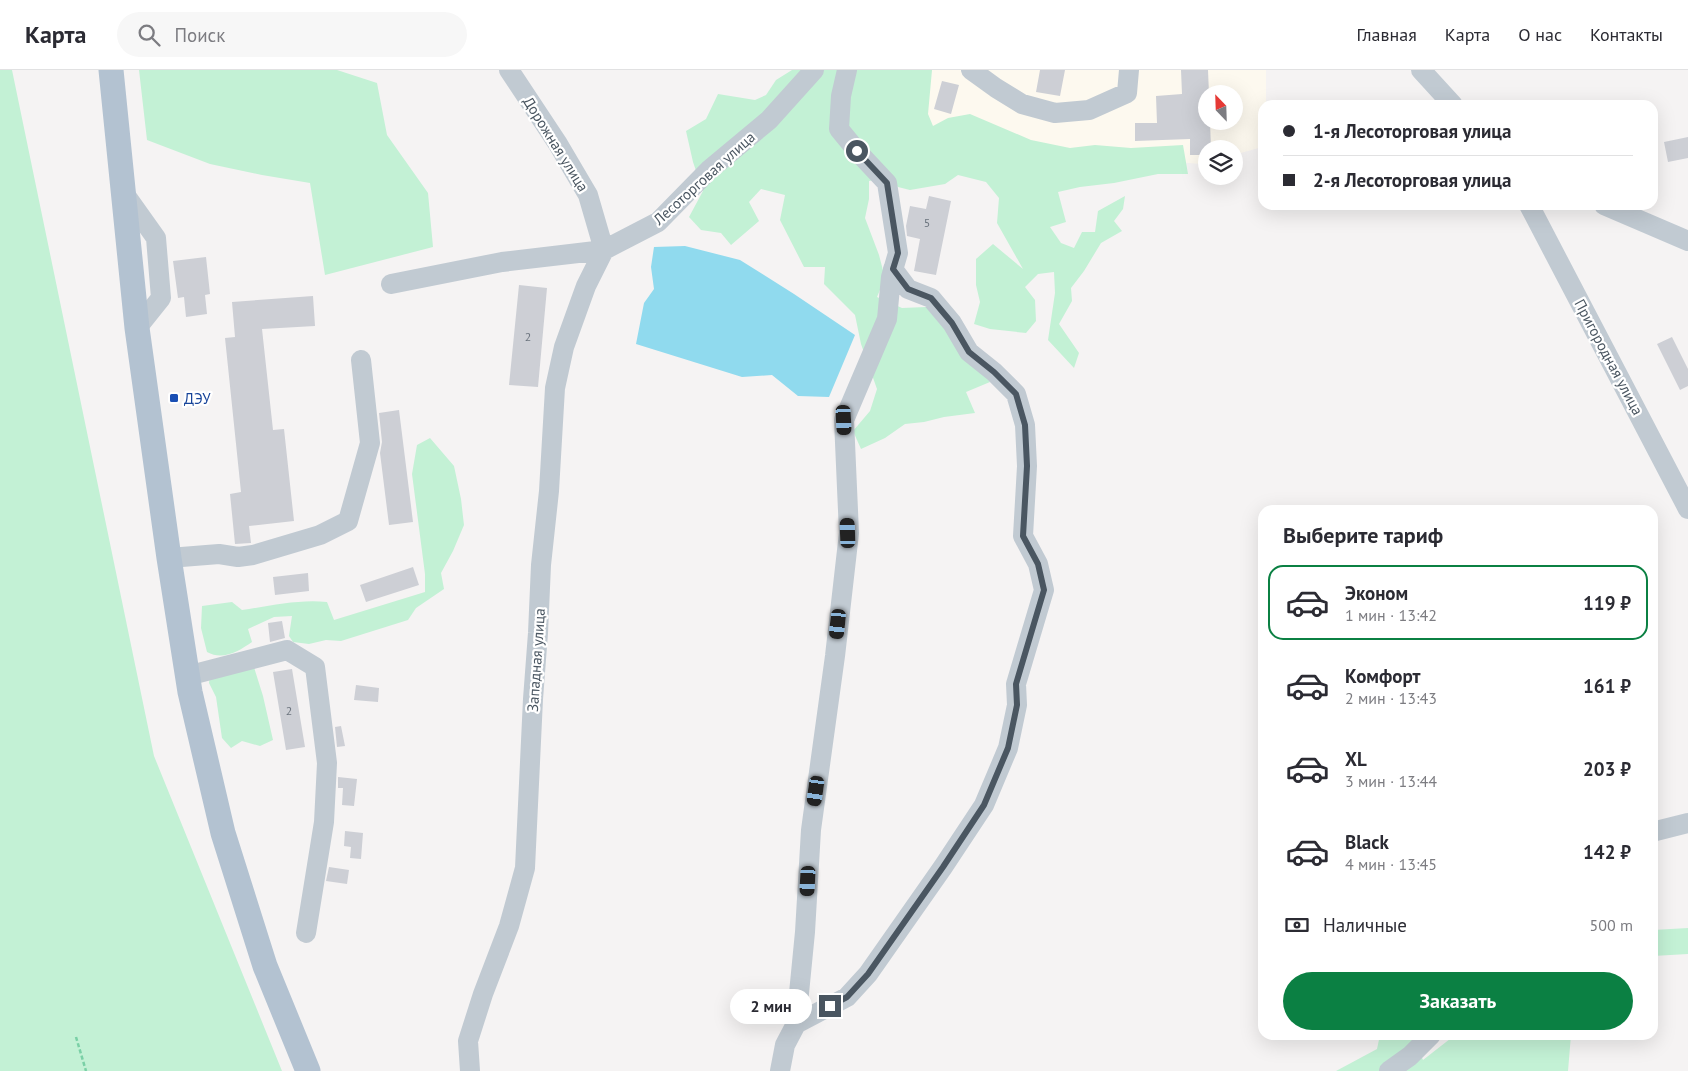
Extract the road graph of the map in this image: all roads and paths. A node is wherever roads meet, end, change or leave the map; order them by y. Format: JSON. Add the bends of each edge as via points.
{"nodes":[{"id":1,"x":111,"y":70,"type":"edge"},
{"id":2,"x":509,"y":70,"type":"edge"},
{"id":3,"x":814,"y":70,"type":"edge"},
{"id":4,"x":847,"y":70,"type":"edge"},
{"id":5,"x":971,"y":70,"type":"edge"},
{"id":6,"x":1129,"y":70,"type":"edge"},
{"id":7,"x":1421,"y":70,"type":"edge"},
{"id":8,"x":1448,"y":100,"type":"edge"},
{"id":9,"x":1532,"y":210,"type":"edge"},
{"id":10,"x":1618,"y":210,"type":"edge"},
{"id":11,"x":1685,"y":235,"type":"edge"},
{"id":12,"x":604,"y":250,"type":"junction"},
{"id":13,"x":893,"y":269,"type":"junction"},
{"id":14,"x":391,"y":284,"type":"dead end"},
{"id":15,"x":361,"y":360,"type":"dead end"},
{"id":16,"x":1688,"y":509,"type":"edge"},
{"id":17,"x":169,"y":558,"type":"junction"},
{"id":18,"x":187,"y":676,"type":"junction"},
{"id":19,"x":1688,"y":823,"type":"edge"},
{"id":20,"x":1658,"y":830,"type":"edge"},
{"id":21,"x":306,"y":933,"type":"dead end"},
{"id":22,"x":796,"y":1024,"type":"junction"},
{"id":23,"x":76,"y":1037,"type":"dead end"},
{"id":24,"x":1426,"y":1040,"type":"edge"},
{"id":25,"x":86,"y":1071,"type":"edge"},
{"id":26,"x":308,"y":1071,"type":"edge"},
{"id":27,"x":470,"y":1071,"type":"edge"},
{"id":28,"x":780,"y":1071,"type":"edge"},
{"id":29,"x":1388,"y":1071,"type":"edge"}],
"edges":[{"from":1,"to":17,"type":"main road","via":[[137,328]]},
{"from":2,"to":12,"type":"street","name":"Дорожная улица","via":[[588,195]]},
{"from":3,"to":12,"type":"street","name":"Лесоторговая улица","via":[[769,120],[709,170],[658,222]]},
{"from":4,"to":13,"type":"street","via":[[839,129],[887,183],[898,253]]},
{"from":5,"to":6,"type":"street","via":[[1022,104],[1055,113],[1090,110],[1127,93]]},
{"from":7,"to":8,"type":"street"},
{"from":9,"to":16,"type":"street","name":"Пригородная улица"},
{"from":10,"to":11,"type":"street"},
{"from":12,"to":14,"type":"street","via":[[502,262]]},
{"from":12,"to":27,"type":"street","name":"Западная улица","via":[[586,286],[564,347],[555,388],[532,699],[525,868],[510,926],[468,1042]]},
{"from":13,"to":22,"type":"street","via":[[887,319],[844,420],[848,533],[811,830]]},
{"from":13,"to":22,"type":"street","via":[[908,289],[931,298],[952,323],[969,352],[1016,394],[1025,425],[1027,466],[1023,536],[1038,564],[1044,590],[1016,684],[1017,705],[1008,748],[984,805],[868,974],[847,997]]},
{"from":15,"to":17,"type":"street","via":[[370,443],[348,521],[320,535],[253,555]]},
{"from":17,"to":18,"type":"main road"},
{"from":18,"to":21,"type":"street","via":[[286,650],[315,667],[327,763],[324,822]]},
{"from":18,"to":26,"type":"main road","via":[[223,833],[265,966]]},
{"from":19,"to":20,"type":"street"},
{"from":22,"to":28,"type":"street","via":[[785,1045]]},
{"from":23,"to":25,"type":"path"},
{"from":24,"to":29,"type":"street"}]}
